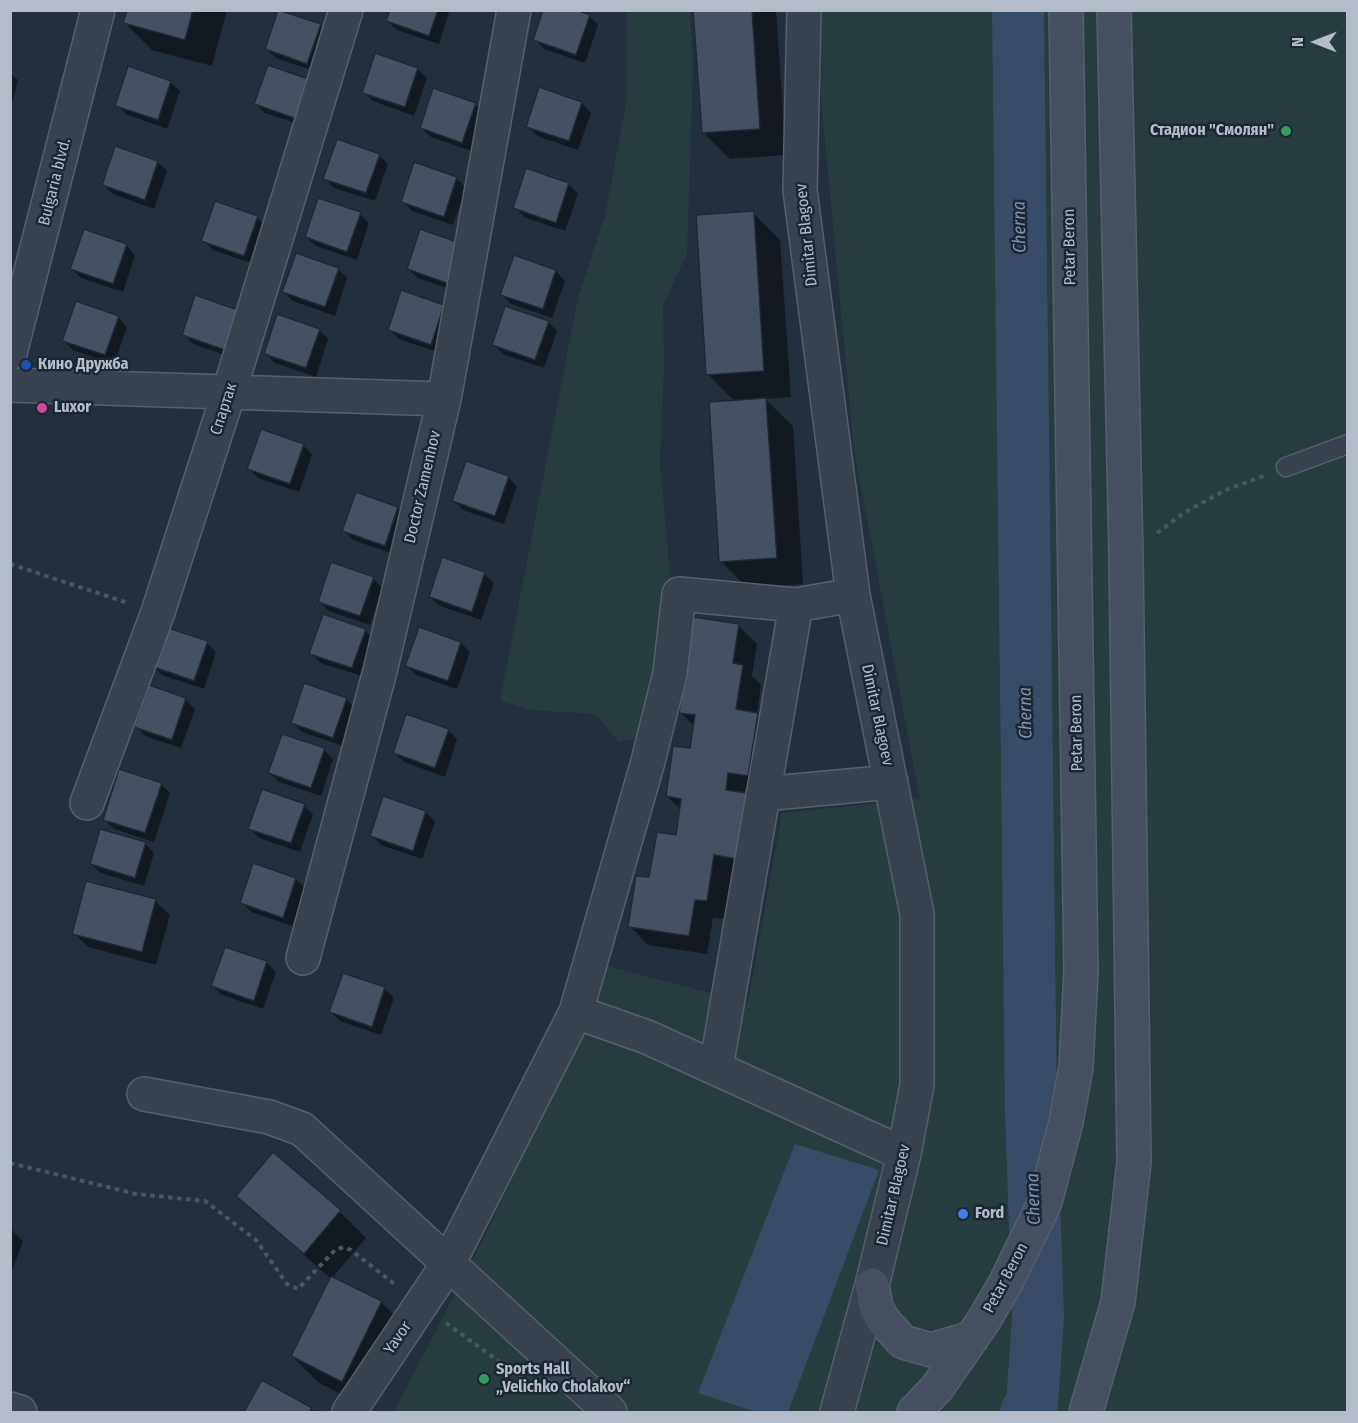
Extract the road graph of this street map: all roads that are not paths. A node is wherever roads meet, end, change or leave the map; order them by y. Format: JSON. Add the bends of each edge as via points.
{"nodes":[{"id":1,"x":98,"y":10,"type":"edge"},
{"id":2,"x":346,"y":10,"type":"edge"},
{"id":3,"x":514,"y":10,"type":"edge"},
{"id":4,"x":804,"y":10,"type":"edge"},
{"id":5,"x":1066,"y":10,"type":"edge"},
{"id":6,"x":1114,"y":10,"type":"edge"},
{"id":7,"x":10,"y":353,"type":"edge"},
{"id":8,"x":10,"y":385,"type":"edge"},
{"id":9,"x":229,"y":392,"type":"junction"},
{"id":10,"x":444,"y":399,"type":"junction"},
{"id":11,"x":1347,"y":444,"type":"edge"},
{"id":12,"x":1286,"y":467,"type":"road end"},
{"id":13,"x":853,"y":596,"type":"junction"},
{"id":14,"x":796,"y":605,"type":"junction"},
{"id":15,"x":891,"y":782,"type":"junction"},
{"id":16,"x":763,"y":794,"type":"junction"},
{"id":17,"x":87,"y":803,"type":"dead end"},
{"id":18,"x":303,"y":958,"type":"dead end"},
{"id":19,"x":576,"y":1012,"type":"junction"},
{"id":20,"x":716,"y":1068,"type":"junction"},
{"id":21,"x":144,"y":1094,"type":"dead end"},
{"id":22,"x":904,"y":1154,"type":"junction"},
{"id":23,"x":448,"y":1264,"type":"junction"},
{"id":24,"x":872,"y":1285,"type":"junction"},
{"id":25,"x":978,"y":1329,"type":"junction"},
{"id":26,"x":10,"y":1409,"type":"edge"},
{"id":27,"x":20,"y":1413,"type":"edge"},
{"id":28,"x":348,"y":1413,"type":"edge"},
{"id":29,"x":610,"y":1413,"type":"edge"},
{"id":30,"x":837,"y":1413,"type":"edge"},
{"id":31,"x":914,"y":1413,"type":"edge"},
{"id":32,"x":1086,"y":1413,"type":"edge"}],
"edges":[{"from":1,"to":7,"type":"street","name":"Bulgaria blvd."},
{"from":2,"to":9,"type":"street","name":"Спартак"},
{"from":3,"to":10,"type":"street","name":"Doctor Zamenhov"},
{"from":4,"to":13,"type":"street","name":"Dimitar Blagoev","via":[[800,190]]},
{"from":5,"to":25,"type":"main road","name":"Petar Beron","via":[[1081,972],[1076,1066],[1045,1202]]},
{"from":6,"to":32,"type":"main road","via":[[1134,1162],[1118,1302]]},
{"from":8,"to":9,"type":"street"},
{"from":9,"to":10,"type":"street"},
{"from":9,"to":17,"type":"street","name":"Спартак","via":[[158,612]]},
{"from":10,"to":18,"type":"street","name":"Doctor Zamenhov","via":[[380,671]]},
{"from":11,"to":12,"type":"lane"},
{"from":13,"to":14,"type":"street"},
{"from":13,"to":15,"type":"street","name":"Dimitar Blagoev"},
{"from":14,"to":16,"type":"street"},
{"from":14,"to":19,"type":"street","name":"Yavor","via":[[679,594],[669,673],[647,765]]},
{"from":15,"to":16,"type":"street"},
{"from":15,"to":22,"type":"street","name":"Dimitar Blagoev","via":[[916,914],[916,1085]]},
{"from":16,"to":20,"type":"street"},
{"from":19,"to":20,"type":"street","via":[[647,1036]]},
{"from":19,"to":23,"type":"street","name":"Yavor"},
{"from":20,"to":22,"type":"street"},
{"from":21,"to":23,"type":"street","via":[[269,1117],[302,1129]]},
{"from":22,"to":24,"type":"street","name":"Dimitar Blagoev"},
{"from":23,"to":28,"type":"street","name":"Yavor"},
{"from":23,"to":29,"type":"street"},
{"from":24,"to":25,"type":"main road","via":[[883,1320],[903,1342],[932,1350]]},
{"from":24,"to":30,"type":"street","name":"Dimitar Blagoev"},
{"from":25,"to":31,"type":"main road","name":"Petar Beron","via":[[937,1388]]},
{"from":26,"to":27,"type":"street"}]}
